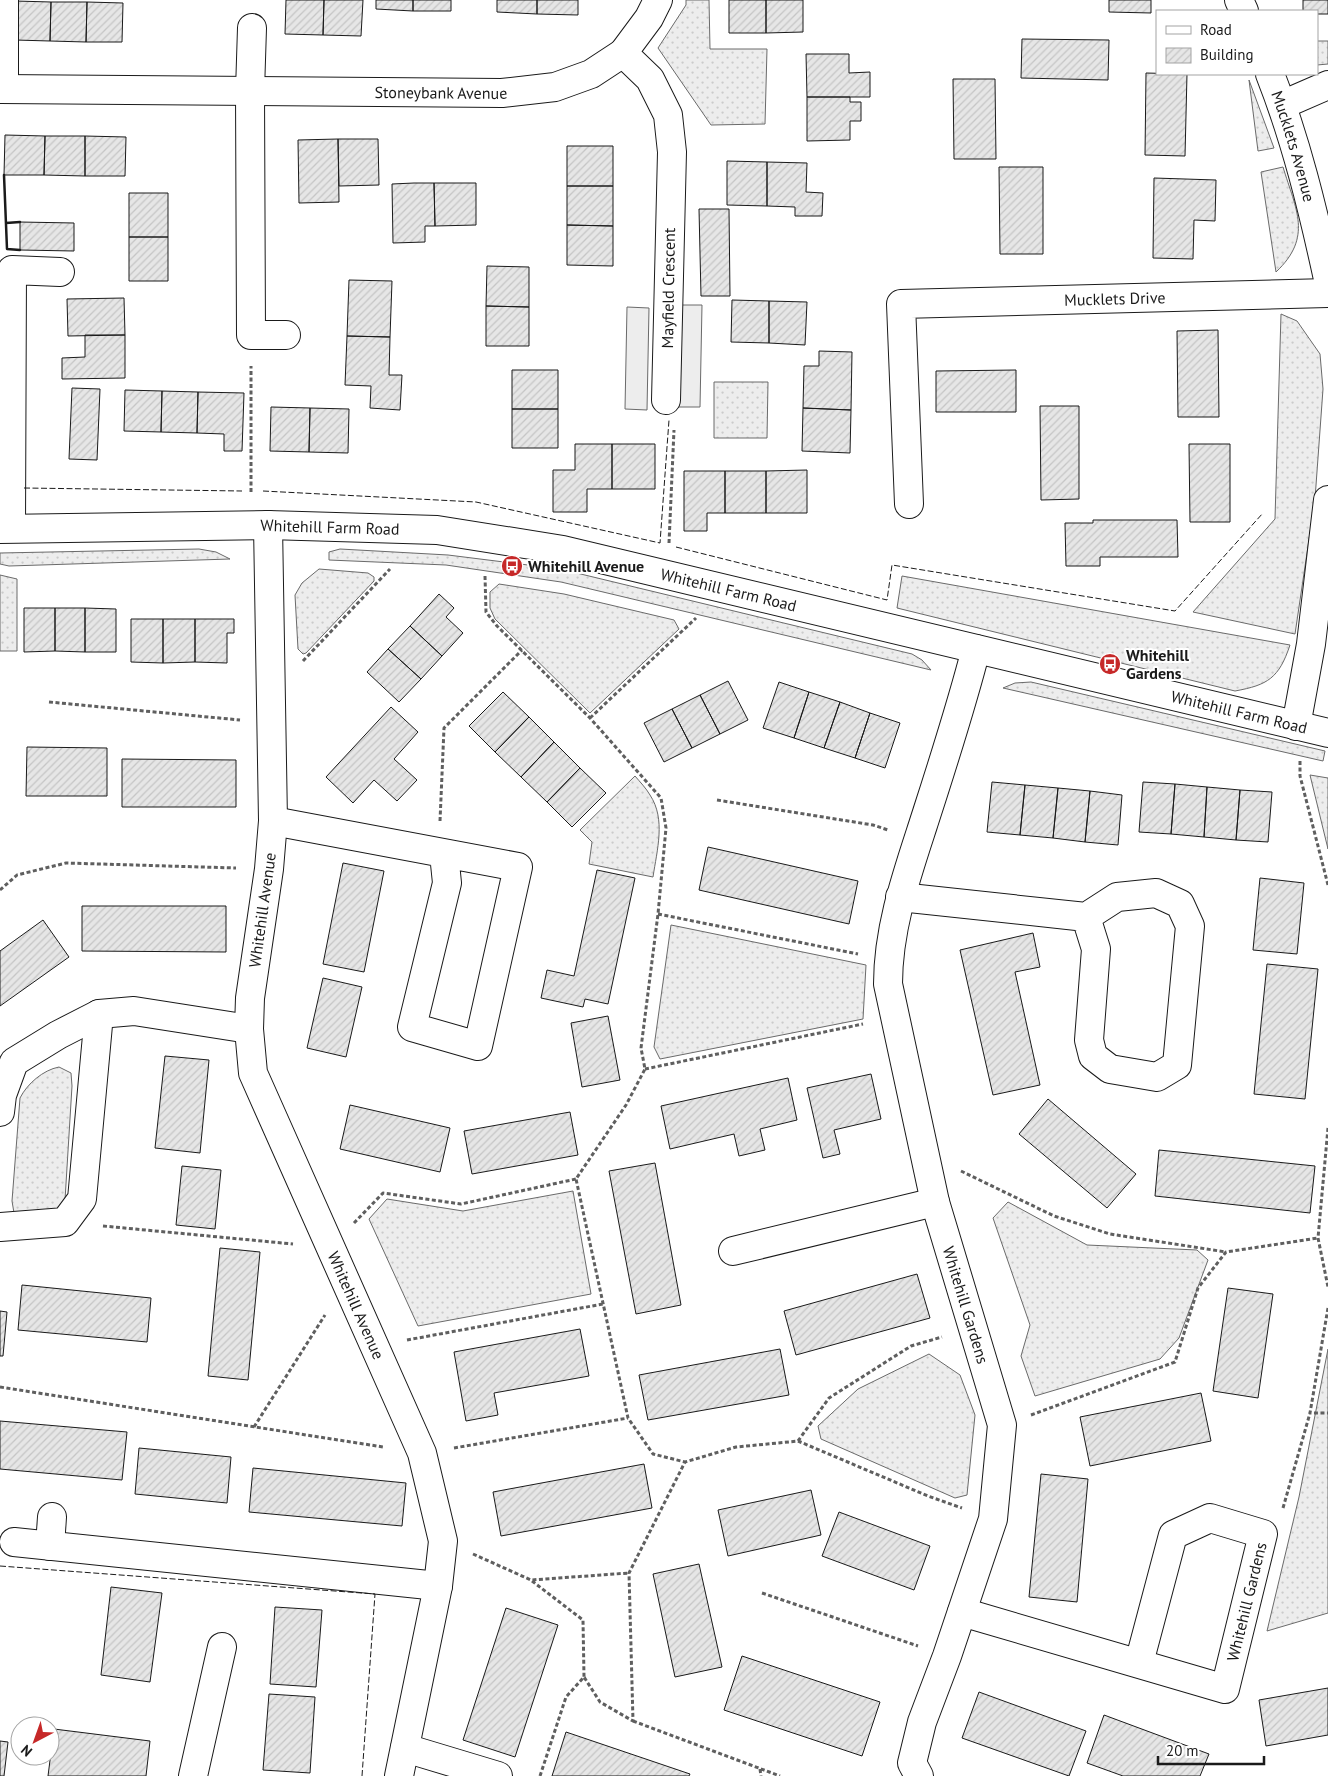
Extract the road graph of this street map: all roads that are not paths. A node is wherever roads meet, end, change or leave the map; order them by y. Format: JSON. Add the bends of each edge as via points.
{"nodes":[{"id":1,"x":4,"y":0,"type":"edge"},
{"id":2,"x":658,"y":0,"type":"edge"},
{"id":3,"x":252,"y":28,"type":"dead end"},
{"id":4,"x":623,"y":53,"type":"junction"},
{"id":5,"x":1270,"y":75,"type":"edge"},
{"id":6,"x":1328,"y":85,"type":"edge"},
{"id":7,"x":2,"y":89,"type":"edge"},
{"id":8,"x":250,"y":91,"type":"junction"},
{"id":9,"x":1282,"y":105,"type":"junction"},
{"id":10,"x":60,"y":272,"type":"dead end"},
{"id":11,"x":1328,"y":279,"type":"edge"},
{"id":12,"x":1328,"y":293,"type":"edge"},
{"id":13,"x":286,"y":335,"type":"dead end"},
{"id":14,"x":666,"y":400,"type":"road end"},
{"id":15,"x":1328,"y":500,"type":"edge"},
{"id":16,"x":909,"y":504,"type":"dead end"},
{"id":17,"x":268,"y":525,"type":"junction"},
{"id":18,"x":5,"y":529,"type":"edge"},
{"id":19,"x":976,"y":649,"type":"junction"},
{"id":20,"x":1296,"y":726,"type":"junction"},
{"id":21,"x":1328,"y":733,"type":"edge"},
{"id":22,"x":273,"y":821,"type":"junction"},
{"id":23,"x":444,"y":854,"type":"junction"},
{"id":24,"x":900,"y":897,"type":"junction"},
{"id":25,"x":1086,"y":917,"type":"junction"},
{"id":26,"x":98,"y":1014,"type":"junction"},
{"id":27,"x":249,"y":1029,"type":"junction"},
{"id":28,"x":0,"y":1112,"type":"edge"},
{"id":29,"x":935,"y":1202,"type":"junction"},
{"id":30,"x":0,"y":1227,"type":"edge"},
{"id":31,"x":733,"y":1251,"type":"dead end"},
{"id":32,"x":52,"y":1516,"type":"dead end"},
{"id":33,"x":14,"y":1542,"type":"dead end"},
{"id":34,"x":50,"y":1546,"type":"junction"},
{"id":35,"x":438,"y":1586,"type":"junction"},
{"id":36,"x":962,"y":1612,"type":"junction"},
{"id":37,"x":222,"y":1647,"type":"dead end"},
{"id":38,"x":1139,"y":1663,"type":"junction"},
{"id":39,"x":405,"y":1748,"type":"junction"},
{"id":40,"x":193,"y":1776,"type":"edge"},
{"id":41,"x":399,"y":1776,"type":"edge"},
{"id":42,"x":498,"y":1776,"type":"edge"},
{"id":43,"x":919,"y":1776,"type":"edge"}],
"edges":[{"from":1,"to":7,"type":"street"},
{"from":2,"to":4,"type":"street"},
{"from":3,"to":8,"type":"street"},
{"from":4,"to":8,"type":"street","name":"Stoneybank Avenue","via":[[591,74],[555,87],[502,93]]},
{"from":4,"to":14,"type":"street","name":"Mayfield Crescent","via":[[650,79],[668,115],[672,152]]},
{"from":5,"to":9,"type":"street","name":"Mucklets Avenue"},
{"from":6,"to":9,"type":"street"},
{"from":7,"to":8,"type":"street","name":"Stoneybank Avenue"},
{"from":8,"to":13,"type":"street","via":[[251,335]]},
{"from":9,"to":11,"type":"street","name":"Mucklets Avenue","via":[[1313,209]]},
{"from":10,"to":18,"type":"street","via":[[12,270]]},
{"from":12,"to":16,"type":"street","name":"Mucklets Drive","via":[[901,304]]},
{"from":15,"to":20,"type":"street","via":[[1311,644]]},
{"from":17,"to":18,"type":"street","name":"Whitehill Farm Road"},
{"from":17,"to":19,"type":"street","name":"Whitehill Farm Road","via":[[437,530],[563,550]]},
{"from":17,"to":22,"type":"street","name":"Whitehill Avenue"},
{"from":19,"to":20,"type":"street","name":"Whitehill Farm Road"},
{"from":19,"to":24,"type":"street","name":"Whitehill Gardens","via":[[968,685]]},
{"from":20,"to":21,"type":"street","name":"Whitehill Farm Road"},
{"from":22,"to":23,"type":"street"},
{"from":22,"to":27,"type":"street","name":"Whitehill Avenue","via":[[250,998]]},
{"from":23,"to":23,"type":"street","via":[[518,867],[478,1046],[412,1026],[447,883]]},
{"from":24,"to":25,"type":"street"},
{"from":24,"to":29,"type":"street","name":"Whitehill Gardens","via":[[888,960],[888,984]]},
{"from":25,"to":25,"type":"street","via":[[1117,897],[1156,893],[1180,904],[1190,926],[1177,1065],[1157,1077],[1110,1069],[1093,1056],[1089,1040],[1096,949]]},
{"from":26,"to":27,"type":"street","via":[[134,1011]]},
{"from":26,"to":28,"type":"street","via":[[14,1062],[2,1095]]},
{"from":26,"to":30,"type":"street","via":[[82,1199],[65,1222]]},
{"from":27,"to":35,"type":"street","name":"Whitehill Avenue","via":[[253,1073],[422,1453],[442,1541]]},
{"from":29,"to":31,"type":"street"},
{"from":29,"to":36,"type":"street","name":"Whitehill Gardens","via":[[1002,1426],[993,1519]]},
{"from":32,"to":34,"type":"street"},
{"from":33,"to":34,"type":"street"},
{"from":34,"to":35,"type":"street"},
{"from":35,"to":39,"type":"street","name":"Whitehill Avenue"},
{"from":36,"to":38,"type":"street","name":"Whitehill Gardens"},
{"from":36,"to":43,"type":"street","name":"Whitehill Gardens","via":[[922,1722],[912,1763]]},
{"from":37,"to":40,"type":"street"},
{"from":38,"to":38,"type":"street","name":"Whitehill Gardens","via":[[1173,1535],[1210,1518],[1263,1534],[1225,1689]]},
{"from":39,"to":41,"type":"street","name":"Whitehill Avenue"},
{"from":39,"to":42,"type":"street"}]}
